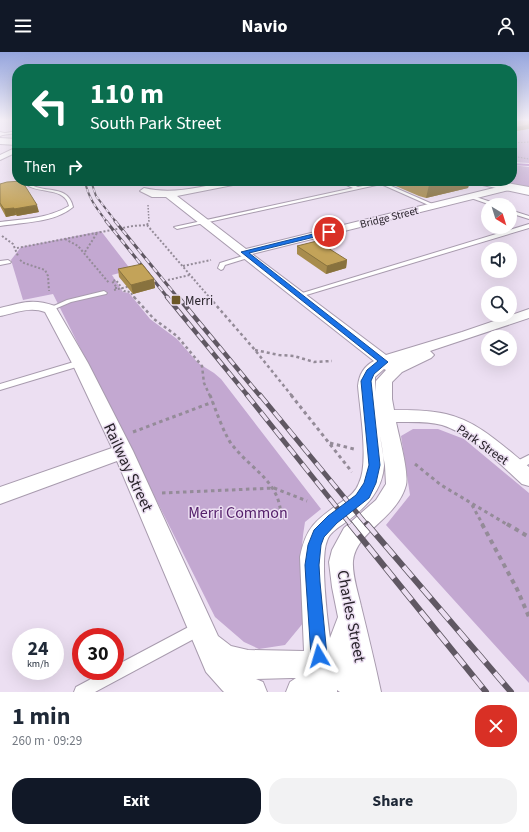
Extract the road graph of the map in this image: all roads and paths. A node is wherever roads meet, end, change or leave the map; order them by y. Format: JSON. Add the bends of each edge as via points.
{"nodes":[{"id":1,"x":12,"y":150,"type":"edge"},
{"id":2,"x":517,"y":157,"type":"edge"},
{"id":3,"x":0,"y":158,"type":"edge"},
{"id":4,"x":529,"y":159,"type":"edge"},
{"id":5,"x":29,"y":186,"type":"edge"},
{"id":6,"x":39,"y":186,"type":"edge"},
{"id":7,"x":217,"y":186,"type":"edge"},
{"id":8,"x":352,"y":186,"type":"edge"},
{"id":9,"x":367,"y":186,"type":"edge"},
{"id":10,"x":388,"y":186,"type":"edge"},
{"id":11,"x":505,"y":186,"type":"edge"},
{"id":12,"x":510,"y":187,"type":"junction"},
{"id":13,"x":357,"y":188,"type":"junction"},
{"id":14,"x":142,"y":189,"type":"dead end"},
{"id":15,"x":45,"y":190,"type":"junction"},
{"id":16,"x":529,"y":191,"type":"edge"},
{"id":17,"x":170,"y":196,"type":"junction"},
{"id":18,"x":473,"y":196,"type":"junction"},
{"id":19,"x":481,"y":199,"type":"edge"},
{"id":20,"x":148,"y":204,"type":"dead end"},
{"id":21,"x":435,"y":206,"type":"junction"},
{"id":22,"x":517,"y":214,"type":"edge"},
{"id":23,"x":529,"y":218,"type":"edge"},
{"id":24,"x":204,"y":221,"type":"junction"},
{"id":25,"x":0,"y":224,"type":"edge"},
{"id":26,"x":146,"y":225,"type":"junction"},
{"id":27,"x":529,"y":226,"type":"edge"},
{"id":28,"x":177,"y":227,"type":"dead end"},
{"id":29,"x":97,"y":233,"type":"junction"},
{"id":30,"x":0,"y":235,"type":"edge"},
{"id":31,"x":65,"y":239,"type":"junction"},
{"id":32,"x":17,"y":248,"type":"junction"},
{"id":33,"x":85,"y":252,"type":"junction"},
{"id":34,"x":247,"y":254,"type":"junction"},
{"id":35,"x":213,"y":259,"type":"dead end"},
{"id":36,"x":8,"y":262,"type":"dead end"},
{"id":37,"x":0,"y":263,"type":"edge"},
{"id":38,"x":183,"y":266,"type":"junction"},
{"id":39,"x":221,"y":268,"type":"dead end"},
{"id":40,"x":190,"y":275,"type":"junction"},
{"id":41,"x":104,"y":277,"type":"dead end"},
{"id":42,"x":168,"y":280,"type":"dead end"},
{"id":43,"x":137,"y":285,"type":"edge"},
{"id":44,"x":104,"y":293,"type":"dead end"},
{"id":45,"x":301,"y":296,"type":"junction"},
{"id":46,"x":46,"y":302,"type":"junction"},
{"id":47,"x":0,"y":312,"type":"edge"},
{"id":48,"x":529,"y":312,"type":"edge"},
{"id":49,"x":255,"y":350,"type":"junction"},
{"id":50,"x":332,"y":361,"type":"dead end"},
{"id":51,"x":80,"y":363,"type":"junction"},
{"id":52,"x":390,"y":366,"type":"junction"},
{"id":53,"x":0,"y":386,"type":"edge"},
{"id":54,"x":213,"y":402,"type":"junction"},
{"id":55,"x":378,"y":415,"type":"junction"},
{"id":56,"x":329,"y":443,"type":"junction"},
{"id":57,"x":119,"y":444,"type":"junction"},
{"id":58,"x":382,"y":452,"type":"junction"},
{"id":59,"x":524,"y":468,"type":"edge"},
{"id":60,"x":353,"y":472,"type":"dead end"},
{"id":61,"x":274,"y":488,"type":"junction"},
{"id":62,"x":142,"y":494,"type":"junction"},
{"id":63,"x":0,"y":496,"type":"edge"},
{"id":64,"x":307,"y":501,"type":"dead end"},
{"id":65,"x":472,"y":504,"type":"junction"},
{"id":66,"x":281,"y":519,"type":"dead end"},
{"id":67,"x":529,"y":537,"type":"edge"},
{"id":68,"x":529,"y":617,"type":"edge"},
{"id":69,"x":350,"y":619,"type":"junction"},
{"id":70,"x":203,"y":634,"type":"junction"},
{"id":71,"x":322,"y":680,"type":"edge"},
{"id":72,"x":81,"y":692,"type":"edge"},
{"id":73,"x":253,"y":692,"type":"edge"},
{"id":74,"x":300,"y":692,"type":"edge"},
{"id":75,"x":362,"y":692,"type":"edge"},
{"id":76,"x":367,"y":692,"type":"edge"}],
"edges":[{"from":1,"to":3,"type":"street"},
{"from":2,"to":4,"type":"path"},
{"from":5,"to":15,"type":"lane"},
{"from":6,"to":15,"type":"lane"},
{"from":7,"to":17,"type":"street"},
{"from":8,"to":13,"type":"lane"},
{"from":9,"to":13,"type":"lane"},
{"from":10,"to":21,"type":"lane"},
{"from":11,"to":12,"type":"main road"},
{"from":12,"to":16,"type":"main road"},
{"from":12,"to":18,"type":"street","name":"Bridge Street"},
{"from":13,"to":24,"type":"lane"},
{"from":14,"to":17,"type":"street","via":[[152,196]]},
{"from":15,"to":25,"type":"lane","via":[[59,192],[68,198],[72,206],[62,212],[12,219]]},
{"from":17,"to":24,"type":"street"},
{"from":18,"to":19,"type":"lane"},
{"from":18,"to":21,"type":"street","name":"Bridge Street"},
{"from":20,"to":26,"type":"path","via":[[149,222]]},
{"from":21,"to":34,"type":"street","name":"Bridge Street"},
{"from":22,"to":23,"type":"lane"},
{"from":24,"to":28,"type":"lane"},
{"from":24,"to":34,"type":"street"},
{"from":26,"to":29,"type":"path"},
{"from":26,"to":38,"type":"path"},
{"from":27,"to":45,"type":"lane"},
{"from":29,"to":31,"type":"path"},
{"from":29,"to":33,"type":"path"},
{"from":30,"to":32,"type":"path","via":[[13,242]]},
{"from":31,"to":32,"type":"path"},
{"from":31,"to":33,"type":"path","via":[[72,241]]},
{"from":32,"to":46,"type":"path","via":[[19,259],[24,263],[45,270],[48,276]]},
{"from":33,"to":41,"type":"path"},
{"from":34,"to":39,"type":"lane","name":"Bridge Street","via":[[222,264]]},
{"from":34,"to":45,"type":"street"},
{"from":35,"to":38,"type":"path"},
{"from":36,"to":37,"type":"lane"},
{"from":38,"to":40,"type":"path"},
{"from":40,"to":42,"type":"path"},
{"from":40,"to":49,"type":"path"},
{"from":43,"to":54,"type":"path","via":[[122,288],[130,292],[154,319],[177,336],[202,366],[204,383]]},
{"from":44,"to":46,"type":"lane","via":[[69,301]]},
{"from":45,"to":52,"type":"street"},
{"from":46,"to":47,"type":"street"},
{"from":46,"to":51,"type":"street","name":"Railway Street"},
{"from":48,"to":52,"type":"street","name":"Charles Street"},
{"from":49,"to":50,"type":"path","via":[[314,362]]},
{"from":49,"to":56,"type":"path"},
{"from":51,"to":53,"type":"lane"},
{"from":51,"to":57,"type":"street","name":"Railway Street"},
{"from":52,"to":55,"type":"street","name":"Charles Street","via":[[383,386]]},
{"from":54,"to":57,"type":"path"},
{"from":54,"to":61,"type":"path","via":[[232,445]]},
{"from":55,"to":58,"type":"street","name":"Charles Street"},
{"from":55,"to":59,"type":"street","name":"Park Street","via":[[435,418],[455,424]]},
{"from":56,"to":58,"type":"path"},
{"from":56,"to":60,"type":"path"},
{"from":57,"to":62,"type":"street","name":"Railway Street"},
{"from":57,"to":63,"type":"street"},
{"from":58,"to":65,"type":"path","via":[[404,455],[441,486]]},
{"from":58,"to":69,"type":"street","name":"Charles Street","via":[[396,479],[392,493],[384,506],[355,530],[344,550],[341,571]]},
{"from":58,"to":71,"type":"street","name":"Charles Street","via":[[364,494],[325,526],[314,545],[313,582]]},
{"from":61,"to":62,"type":"path"},
{"from":61,"to":64,"type":"path"},
{"from":61,"to":66,"type":"path","via":[[282,508]]},
{"from":62,"to":70,"type":"street","name":"Railway Street"},
{"from":65,"to":67,"type":"path"},
{"from":65,"to":68,"type":"path"},
{"from":69,"to":71,"type":"street","via":[[339,649],[330,660]]},
{"from":69,"to":76,"type":"street","name":"Charles Street"},
{"from":70,"to":71,"type":"street","name":"Railway Street","via":[[209,646],[226,659],[243,664],[307,665]]},
{"from":70,"to":72,"type":"lane"},
{"from":70,"to":73,"type":"street","name":"Railway Street","via":[[216,662],[227,676],[241,687]]},
{"from":71,"to":74,"type":"street","via":[[311,683]]},
{"from":71,"to":75,"type":"street","name":"Railway Street","via":[[339,674]]}]}
